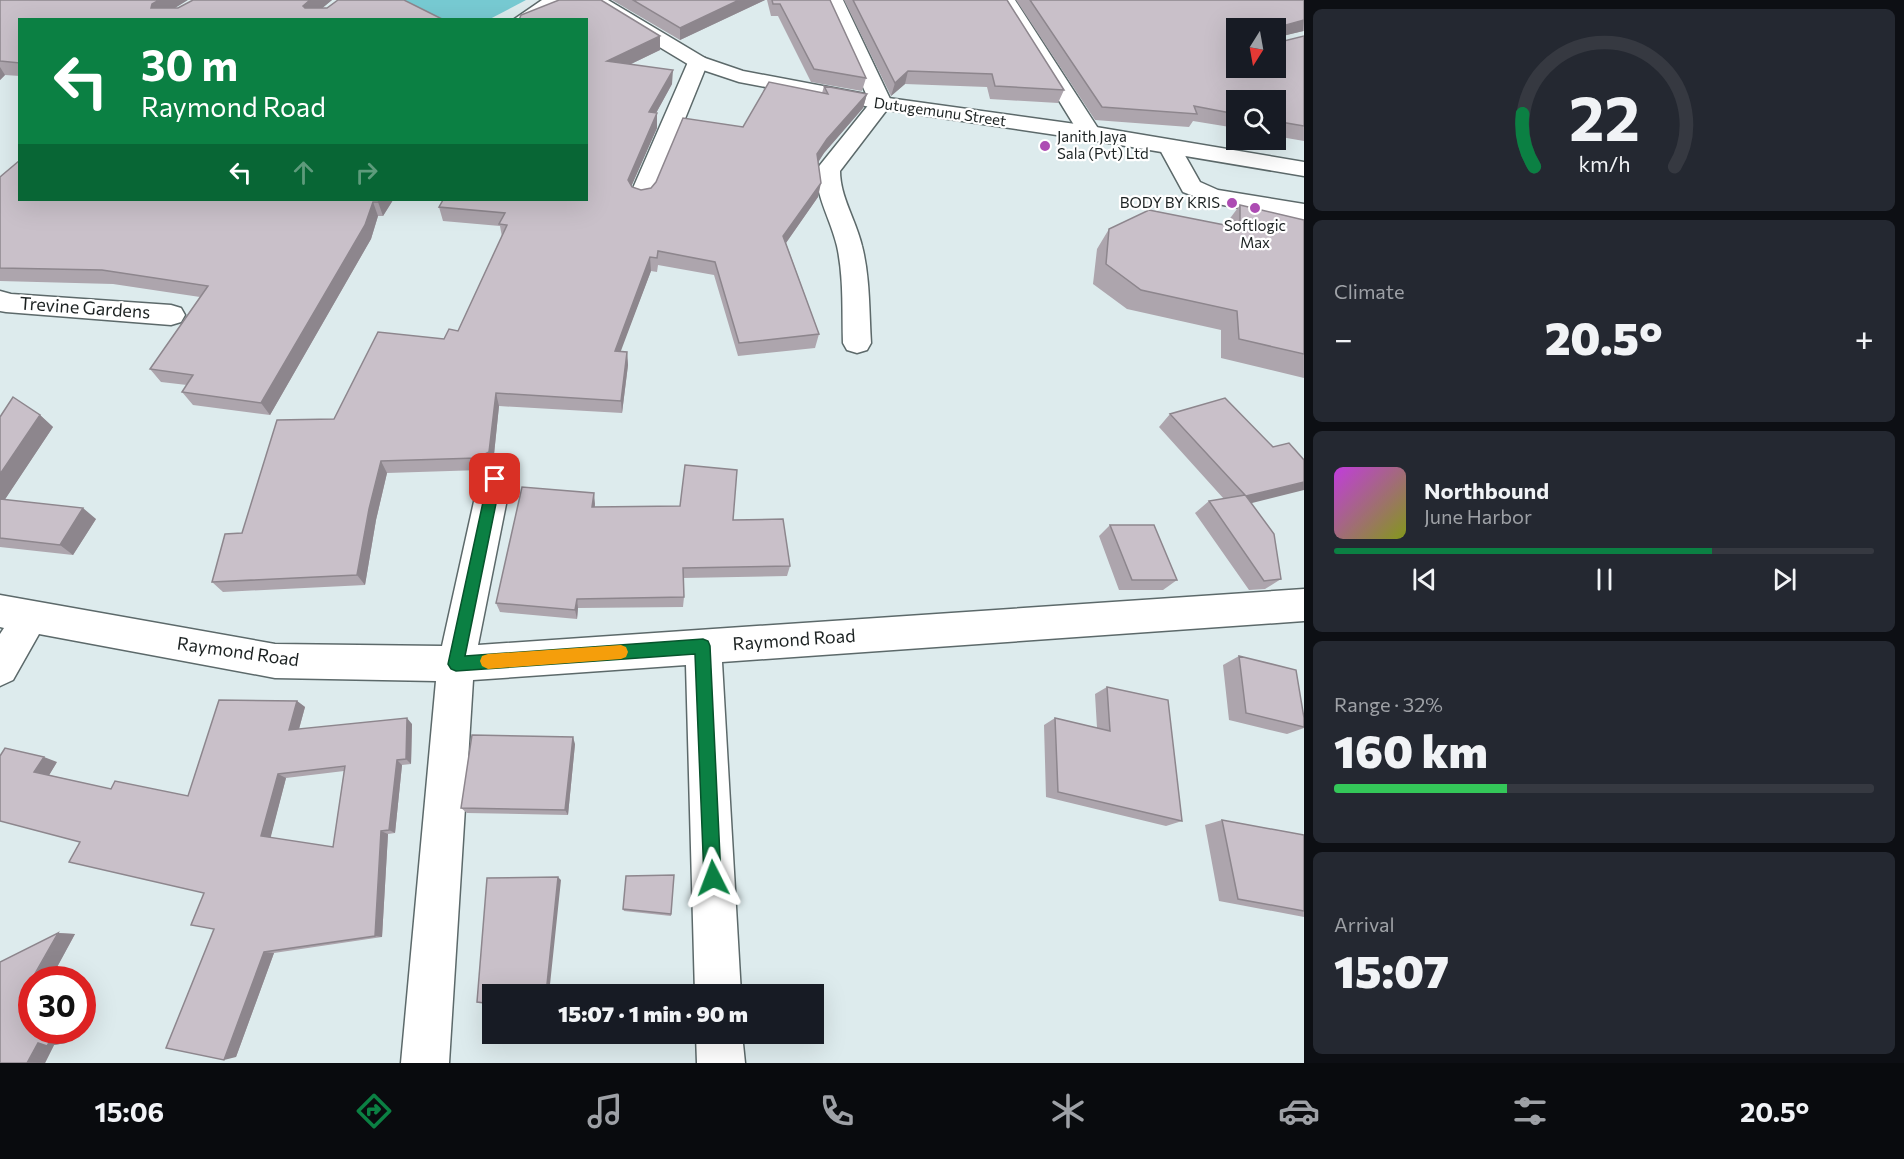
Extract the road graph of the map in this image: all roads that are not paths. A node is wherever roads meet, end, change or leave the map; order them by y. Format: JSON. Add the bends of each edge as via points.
{"nodes":[{"id":1,"x":555,"y":0,"type":"edge"},
{"id":2,"x":595,"y":0,"type":"edge"},
{"id":3,"x":834,"y":0,"type":"edge"},
{"id":4,"x":1006,"y":0,"type":"edge"},
{"id":5,"x":525,"y":18,"type":"edge"},
{"id":6,"x":698,"y":62,"type":"junction"},
{"id":7,"x":881,"y":103,"type":"junction"},
{"id":8,"x":1090,"y":133,"type":"junction"},
{"id":9,"x":1170,"y":148,"type":"junction"},
{"id":10,"x":1304,"y":169,"type":"edge"},
{"id":11,"x":642,"y":195,"type":"edge"},
{"id":12,"x":1304,"y":212,"type":"edge"},
{"id":13,"x":0,"y":300,"type":"edge"},
{"id":14,"x":171,"y":315,"type":"dead end"},
{"id":15,"x":857,"y":343,"type":"dead end"},
{"id":16,"x":495,"y":479,"type":"dead end"},
{"id":17,"x":1304,"y":605,"type":"edge"},
{"id":18,"x":14,"y":614,"type":"edge"},
{"id":19,"x":703,"y":646,"type":"junction"},
{"id":20,"x":456,"y":664,"type":"junction"},
{"id":21,"x":0,"y":668,"type":"edge"},
{"id":22,"x":718,"y":984,"type":"edge"},
{"id":23,"x":720,"y":1044,"type":"edge"},
{"id":24,"x":425,"y":1063,"type":"edge"},
{"id":25,"x":721,"y":1063,"type":"edge"}],
"edges":[{"from":1,"to":5,"type":"street"},
{"from":2,"to":6,"type":"street","name":"Dutugemunu Street"},
{"from":3,"to":7,"type":"street"},
{"from":4,"to":8,"type":"street"},
{"from":6,"to":7,"type":"street","name":"Dutugemunu Street","via":[[739,76]]},
{"from":6,"to":11,"type":"street"},
{"from":7,"to":8,"type":"street","name":"Dutugemunu Street"},
{"from":7,"to":15,"type":"street","via":[[828,170],[831,199],[847,235]]},
{"from":8,"to":9,"type":"street","name":"Dutugemunu Street"},
{"from":9,"to":10,"type":"street","name":"Dutugemunu Street"},
{"from":9,"to":12,"type":"street","via":[[1191,187],[1212,196]]},
{"from":13,"to":14,"type":"street","name":"Trevine Gardens"},
{"from":16,"to":20,"type":"street"},
{"from":17,"to":19,"type":"street","name":"Raymond Road"},
{"from":18,"to":20,"type":"street","name":"Raymond Road","via":[[275,661]]},
{"from":18,"to":21,"type":"street"},
{"from":19,"to":20,"type":"street","name":"Raymond Road"},
{"from":19,"to":22,"type":"street"},
{"from":20,"to":24,"type":"street"},
{"from":23,"to":25,"type":"street"}]}
